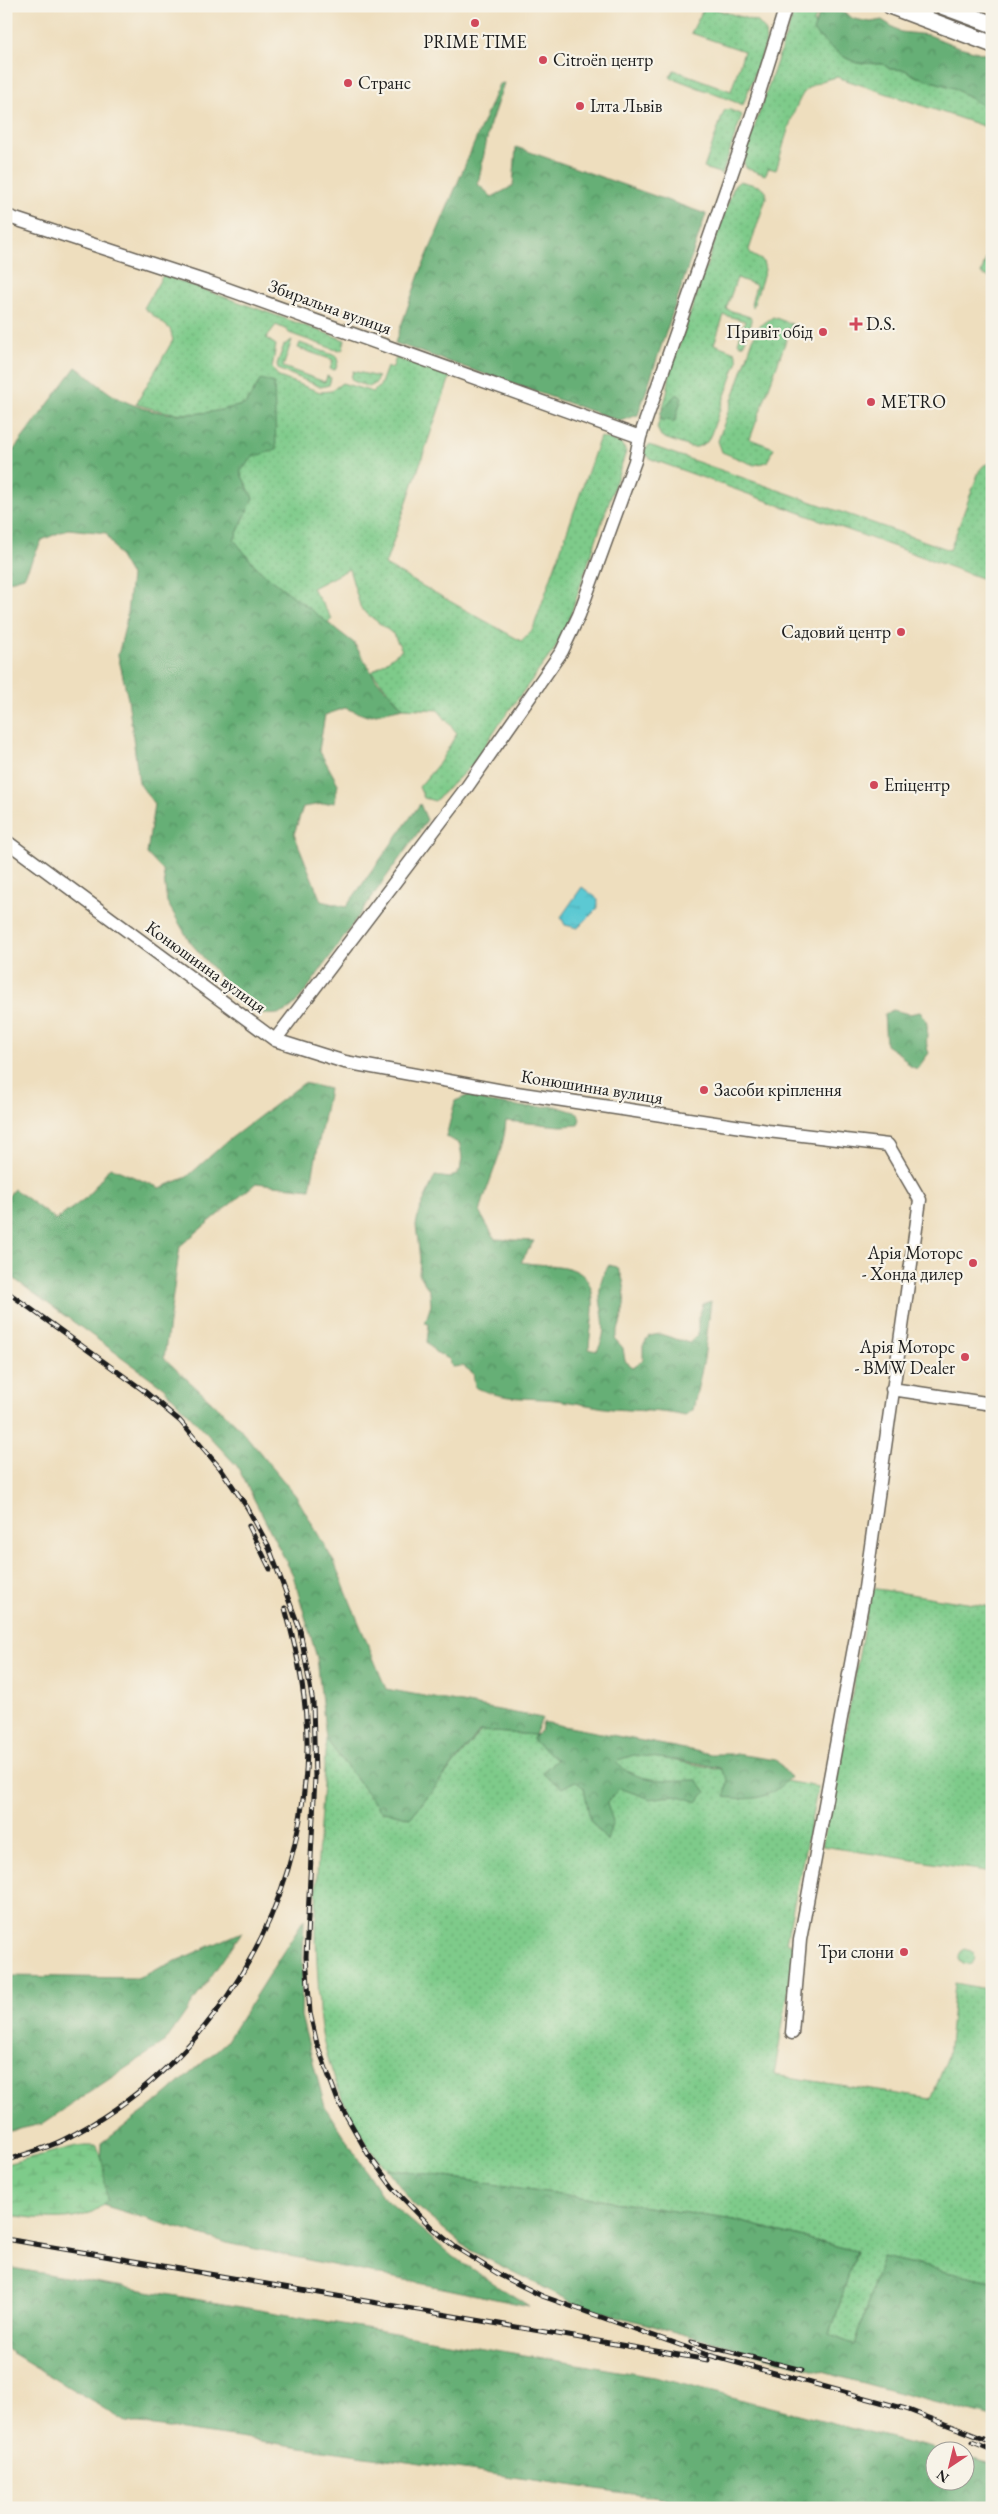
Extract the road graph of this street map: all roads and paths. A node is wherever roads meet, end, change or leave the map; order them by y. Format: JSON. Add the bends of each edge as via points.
{"nodes":[{"id":1,"x":786,"y":6,"type":"edge"},
{"id":2,"x":891,"y":6,"type":"edge"},
{"id":3,"x":944,"y":6,"type":"edge"},
{"id":4,"x":992,"y":24,"type":"edge"},
{"id":5,"x":992,"y":44,"type":"edge"},
{"id":6,"x":6,"y":216,"type":"edge"},
{"id":7,"x":640,"y":437,"type":"junction"},
{"id":8,"x":6,"y":841,"type":"edge"},
{"id":9,"x":275,"y":1040,"type":"junction"},
{"id":10,"x":892,"y":1388,"type":"junction"},
{"id":11,"x":992,"y":1404,"type":"edge"},
{"id":12,"x":792,"y":2033,"type":"dead end"}],
"edges":[{"from":1,"to":7,"type":"street","via":[[753,112]]},
{"from":2,"to":5,"type":"main road"},
{"from":3,"to":4,"type":"main road"},
{"from":6,"to":7,"type":"street","name":"Збиральна вулиця","via":[[213,284]]},
{"from":7,"to":9,"type":"street","via":[[635,461],[579,615],[562,651],[466,786]]},
{"from":8,"to":9,"type":"street","name":"Конюшинна вулиця"},
{"from":9,"to":10,"type":"street","name":"Конюшинна вулиця","via":[[345,1062],[503,1091],[768,1131],[888,1145],[920,1200]]},
{"from":10,"to":11,"type":"street"},
{"from":10,"to":12,"type":"street","via":[[864,1588],[800,1940]]}]}
